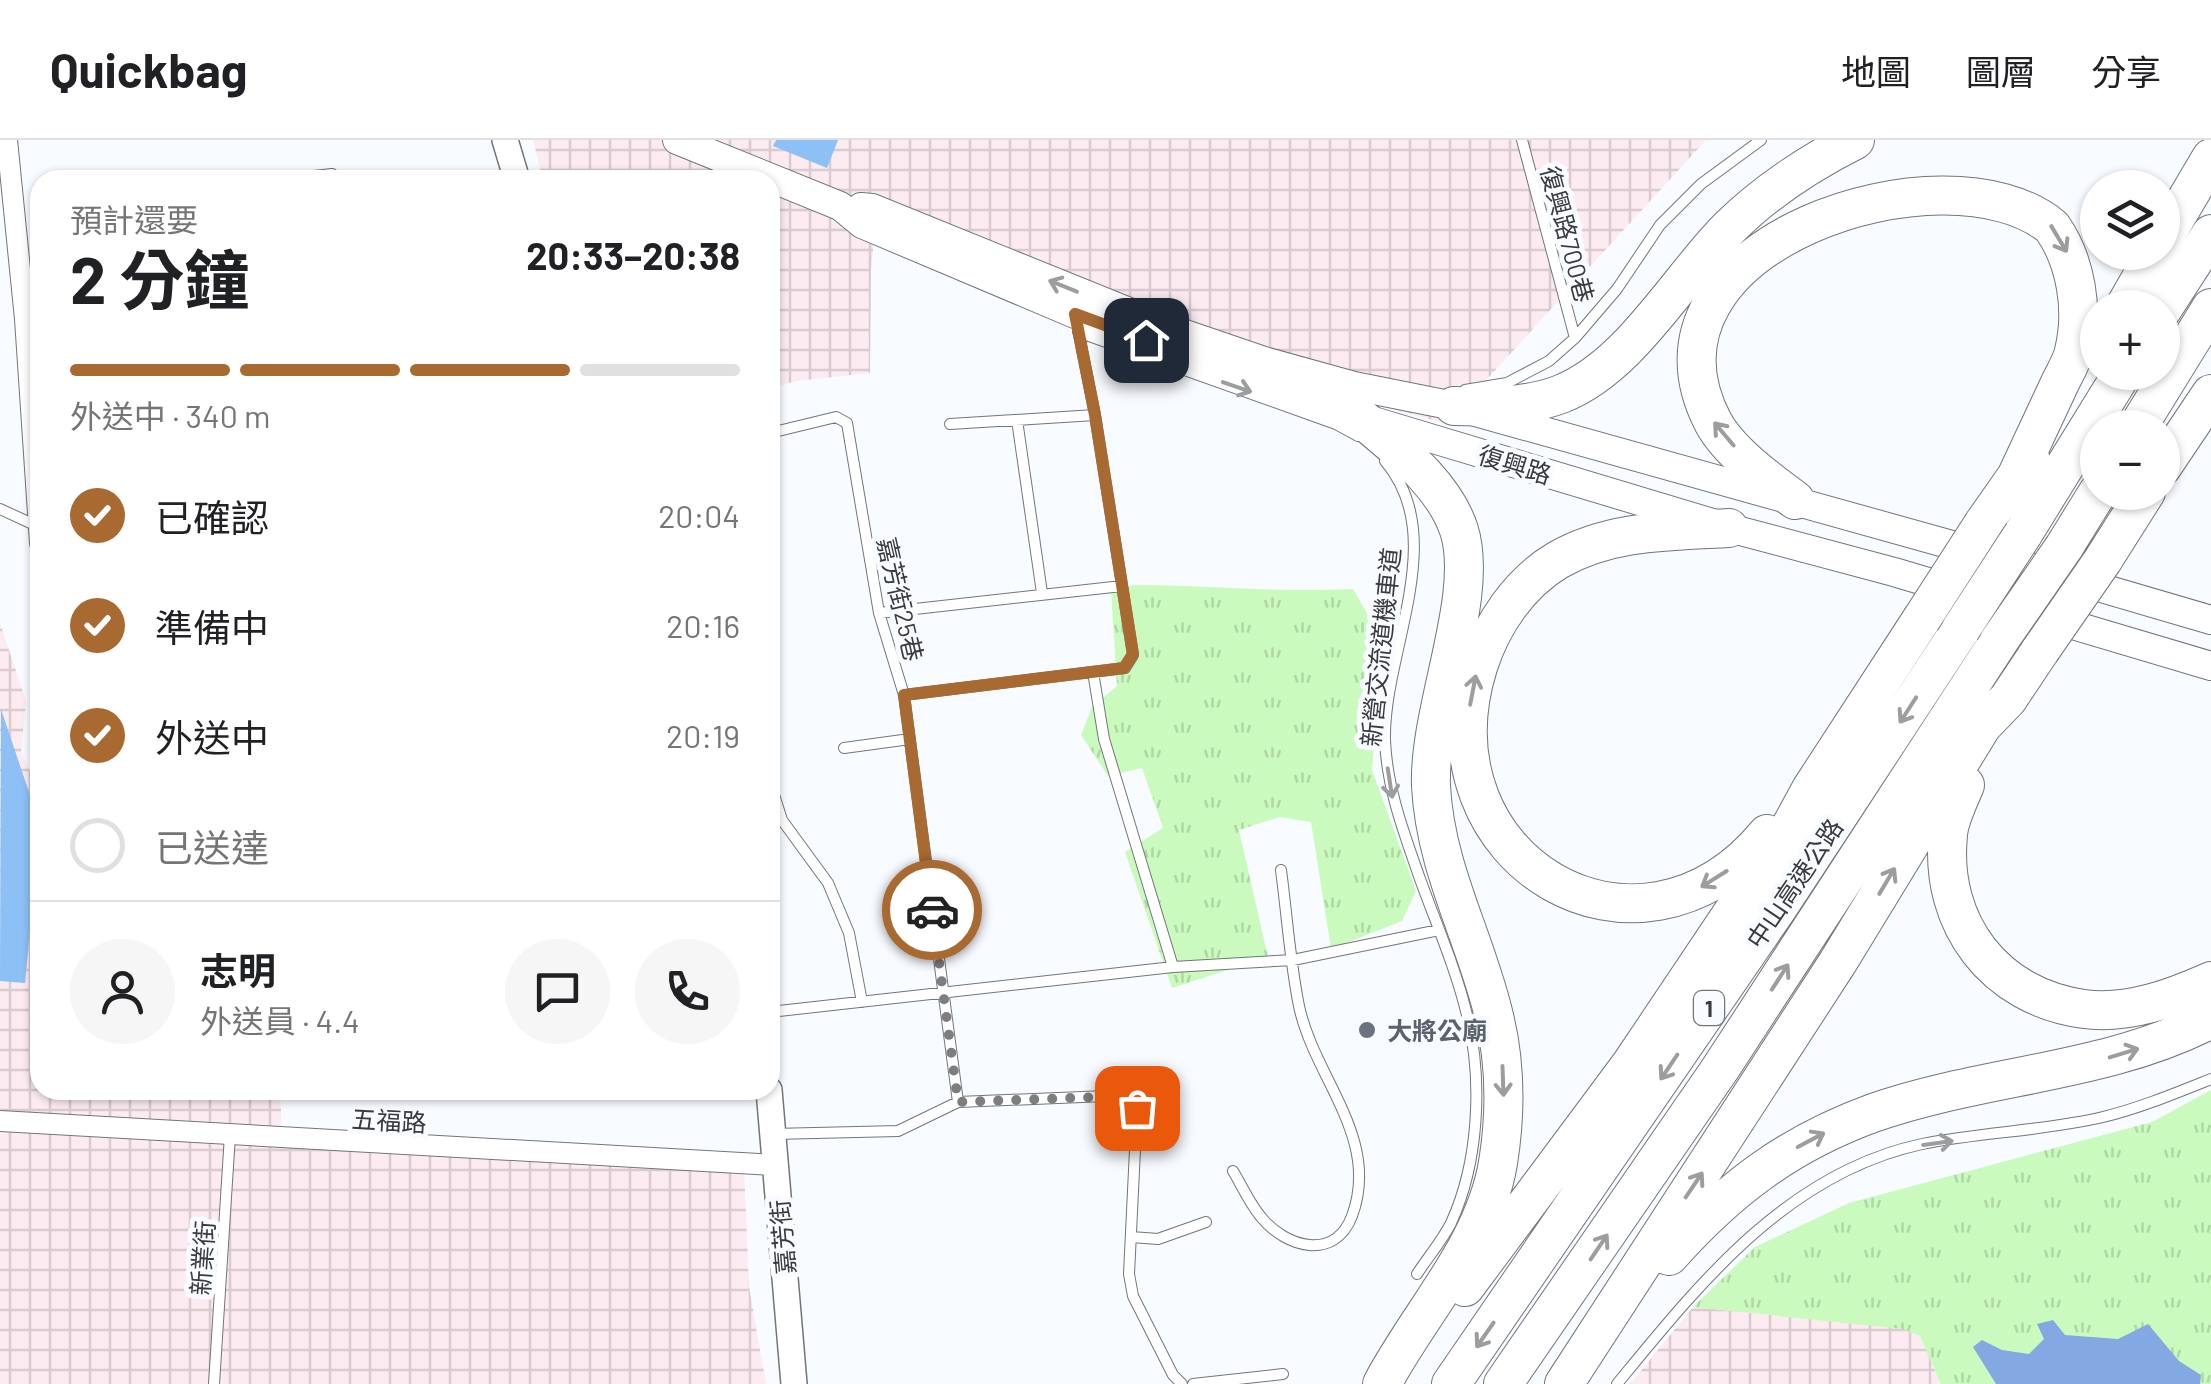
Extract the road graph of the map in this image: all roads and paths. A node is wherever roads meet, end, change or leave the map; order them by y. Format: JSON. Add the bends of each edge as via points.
{"nodes":[{"id":1,"x":8,"y":140,"type":"edge"},
{"id":2,"x":504,"y":140,"type":"edge"},
{"id":3,"x":677,"y":140,"type":"edge"},
{"id":4,"x":1522,"y":140,"type":"edge"},
{"id":5,"x":1761,"y":140,"type":"edge"},
{"id":6,"x":1855,"y":140,"type":"edge"},
{"id":7,"x":2211,"y":158,"type":"edge"},
{"id":8,"x":514,"y":170,"type":"edge"},
{"id":9,"x":751,"y":170,"type":"edge"},
{"id":10,"x":780,"y":182,"type":"edge"},
{"id":11,"x":840,"y":206,"type":"junction"},
{"id":12,"x":2180,"y":211,"type":"edge"},
{"id":13,"x":2211,"y":234,"type":"edge"},
{"id":14,"x":2175,"y":290,"type":"edge"},
{"id":15,"x":2211,"y":308,"type":"edge"},
{"id":16,"x":1077,"y":323,"type":"junction"},
{"id":17,"x":1575,"y":338,"type":"junction"},
{"id":18,"x":2080,"y":386,"type":"edge"},
{"id":19,"x":2112,"y":390,"type":"edge"},
{"id":20,"x":2208,"y":392,"type":"edge"},
{"id":21,"x":1451,"y":396,"type":"junction"},
{"id":22,"x":30,"y":405,"type":"edge"},
{"id":23,"x":2148,"y":410,"type":"edge"},
{"id":24,"x":1095,"y":415,"type":"junction"},
{"id":25,"x":1361,"y":415,"type":"junction"},
{"id":26,"x":1017,"y":420,"type":"junction"},
{"id":27,"x":950,"y":424,"type":"dead end"},
{"id":28,"x":780,"y":431,"type":"edge"},
{"id":29,"x":2180,"y":437,"type":"edge"},
{"id":30,"x":1380,"y":455,"type":"dead end"},
{"id":31,"x":2017,"y":475,"type":"junction"},
{"id":32,"x":1795,"y":500,"type":"junction"},
{"id":33,"x":0,"y":509,"type":"edge"},
{"id":34,"x":2087,"y":510,"type":"edge"},
{"id":35,"x":2135,"y":510,"type":"edge"},
{"id":36,"x":1728,"y":528,"type":"junction"},
{"id":37,"x":30,"y":529,"type":"edge"},
{"id":38,"x":1122,"y":586,"type":"junction"},
{"id":39,"x":1042,"y":593,"type":"junction"},
{"id":40,"x":879,"y":613,"type":"junction"},
{"id":41,"x":2211,"y":620,"type":"edge"},
{"id":42,"x":2211,"y":666,"type":"edge"},
{"id":43,"x":1093,"y":672,"type":"junction"},
{"id":44,"x":904,"y":695,"type":"junction"},
{"id":45,"x":2008,"y":699,"type":"junction"},
{"id":46,"x":910,"y":739,"type":"junction"},
{"id":47,"x":844,"y":748,"type":"dead end"},
{"id":48,"x":1810,"y":788,"type":"junction"},
{"id":49,"x":780,"y":814,"type":"edge"},
{"id":50,"x":1281,"y":870,"type":"dead end"},
{"id":51,"x":1438,"y":930,"type":"junction"},
{"id":52,"x":1293,"y":960,"type":"junction"},
{"id":53,"x":1173,"y":968,"type":"junction"},
{"id":54,"x":2211,"y":982,"type":"edge"},
{"id":55,"x":941,"y":992,"type":"junction"},
{"id":56,"x":862,"y":1002,"type":"junction"},
{"id":57,"x":780,"y":1011,"type":"edge"},
{"id":58,"x":2211,"y":1019,"type":"edge"},
{"id":59,"x":2211,"y":1079,"type":"edge"},
{"id":60,"x":770,"y":1100,"type":"edge"},
{"id":61,"x":958,"y":1102,"type":"junction"},
{"id":62,"x":0,"y":1121,"type":"edge"},
{"id":63,"x":772,"y":1134,"type":"junction"},
{"id":64,"x":230,"y":1135,"type":"junction"},
{"id":65,"x":775,"y":1165,"type":"junction"},
{"id":66,"x":1233,"y":1171,"type":"dead end"},
{"id":67,"x":1206,"y":1222,"type":"dead end"},
{"id":68,"x":1131,"y":1237,"type":"junction"},
{"id":69,"x":1417,"y":1274,"type":"dead end"},
{"id":70,"x":1283,"y":1374,"type":"dead end"},
{"id":71,"x":214,"y":1384,"type":"edge"},
{"id":72,"x":794,"y":1384,"type":"edge"},
{"id":73,"x":1182,"y":1384,"type":"edge"},
{"id":74,"x":1193,"y":1384,"type":"edge"},
{"id":75,"x":1382,"y":1384,"type":"edge"},
{"id":76,"x":1390,"y":1384,"type":"edge"},
{"id":77,"x":1451,"y":1384,"type":"edge"},
{"id":78,"x":1502,"y":1384,"type":"edge"},
{"id":79,"x":1564,"y":1384,"type":"edge"},
{"id":80,"x":1578,"y":1384,"type":"edge"},
{"id":81,"x":1617,"y":1384,"type":"edge"}],
"edges":[{"from":1,"to":22,"type":"street"},
{"from":2,"to":8,"type":"street"},
{"from":3,"to":9,"type":"main road","name":"復興路"},
{"from":4,"to":17,"type":"lane","name":"復興路700巷"},
{"from":5,"to":17,"type":"lane","via":[[1660,225]]},
{"from":6,"to":21,"type":"highway","via":[[1731,226],[1600,371],[1561,394],[1522,403]]},
{"from":7,"to":12,"type":"highway"},
{"from":10,"to":11,"type":"main road","name":"復興路"},
{"from":11,"to":16,"type":"main road","name":"復興路","via":[[862,224]]},
{"from":25,"to":11,"type":"main road","name":"復興路","one_way":true,"via":[[1176,331],[872,208]]},
{"from":13,"to":14,"type":"highway"},
{"from":15,"to":23,"type":"highway"},
{"from":16,"to":24,"type":"lane"},
{"from":16,"to":25,"type":"main road","name":"復興路","one_way":true},
{"from":17,"to":21,"type":"lane","via":[[1507,383]]},
{"from":18,"to":31,"type":"highway"},
{"from":19,"to":77,"type":"highway","name":"中山高速公路","number":"1","one_way":true,"bridge":true,"via":[[1778,909]]},
{"from":20,"to":29,"type":"highway"},
{"from":21,"to":25,"type":"main road","name":"復興路"},
{"from":21,"to":32,"type":"main road","name":"復興路"},
{"from":24,"to":26,"type":"lane"},
{"from":24,"to":38,"type":"lane"},
{"from":25,"to":36,"type":"main road","name":"復興路"},
{"from":25,"to":75,"type":"highway","one_way":true,"via":[[1421,470],[1460,531],[1460,604],[1436,717],[1431,784],[1449,884],[1493,1011],[1504,1111],[1497,1168],[1482,1213]]},
{"from":26,"to":27,"type":"lane"},
{"from":26,"to":39,"type":"lane"},
{"from":28,"to":40,"type":"lane","name":"嘉芳街25巷","via":[[836,417],[846,423]]},
{"from":30,"to":51,"type":"lane","name":"新營交流道機車道","one_way":true,"via":[[1405,492],[1414,562],[1389,695],[1388,770],[1395,810]]},
{"from":32,"to":31,"type":"highway","one_way":true,"via":[[1756,471],[1714,424],[1698,379],[1699,328],[1715,287],[1772,222],[1815,196],[1915,167],[1958,169],[2002,183],[2039,208],[2067,248],[2078,300],[2074,351]]},
{"from":31,"to":48,"type":"highway","bridge":true},
{"from":32,"to":41,"type":"main road","name":"復興路"},
{"from":33,"to":37,"type":"lane"},
{"from":78,"to":34,"type":"highway","name":"中山高速公路","number":"1","one_way":true,"bridge":true,"via":[[1730,1053]]},
{"from":35,"to":45,"type":"highway","bridge":true},
{"from":36,"to":42,"type":"main road","name":"復興路"},
{"from":48,"to":36,"type":"highway","one_way":true,"via":[[1739,861],[1700,888],[1660,900],[1619,902],[1550,883],[1516,856],[1477,795],[1468,763],[1473,682],[1497,620],[1524,587],[1558,561],[1599,544],[1642,532]]},
{"from":38,"to":39,"type":"lane"},
{"from":38,"to":43,"type":"lane","via":[[1133,654],[1124,668]]},
{"from":39,"to":40,"type":"lane"},
{"from":40,"to":44,"type":"lane","name":"嘉芳街25巷"},
{"from":43,"to":44,"type":"lane"},
{"from":43,"to":53,"type":"lane","via":[[1104,739]]},
{"from":44,"to":46,"type":"lane","name":"嘉芳街25巷"},
{"from":45,"to":54,"type":"highway","via":[[1948,831],[1946,875],[1956,916],[1982,954],[2006,979],[2044,1000],[2086,1010],[2134,1007]]},
{"from":79,"to":45,"type":"highway","one_way":true,"via":[[1982,726]]},
{"from":46,"to":47,"type":"lane"},
{"from":46,"to":55,"type":"lane","name":"嘉芳街25巷"},
{"from":48,"to":76,"type":"highway","via":[[1632,1064]]},
{"from":49,"to":56,"type":"lane","via":[[828,883],[849,933]]},
{"from":50,"to":52,"type":"lane"},
{"from":51,"to":52,"type":"lane"},
{"from":51,"to":69,"type":"lane","name":"新營交流道機車道","via":[[1467,1014],[1476,1070],[1474,1117],[1468,1169],[1450,1224]]},
{"from":52,"to":53,"type":"lane"},
{"from":52,"to":66,"type":"lane","via":[[1299,1010],[1360,1159],[1359,1193],[1350,1220],[1328,1245],[1309,1247],[1287,1240],[1261,1218]]},
{"from":53,"to":55,"type":"lane"},
{"from":55,"to":56,"type":"lane"},
{"from":55,"to":61,"type":"lane","name":"嘉芳街25巷"},
{"from":56,"to":57,"type":"lane"},
{"from":80,"to":58,"type":"highway","one_way":true,"via":[[1664,1262],[1732,1191],[1772,1162],[1875,1113],[2122,1054]]},
{"from":81,"to":59,"type":"lane","one_way":true,"via":[[1703,1280],[1764,1223],[1822,1182],[1922,1144],[2104,1117]]},
{"from":60,"to":63,"type":"street","name":"嘉芳街"},
{"from":61,"to":63,"type":"lane","via":[[898,1131]]},
{"from":61,"to":68,"type":"lane","via":[[1130,1096],[1137,1108]]},
{"from":62,"to":64,"type":"street","name":"五福路"},
{"from":63,"to":65,"type":"street","name":"嘉芳街"},
{"from":64,"to":65,"type":"street","name":"五福路"},
{"from":64,"to":71,"type":"lane","name":"新業街"},
{"from":65,"to":72,"type":"street","name":"嘉芳街"},
{"from":67,"to":68,"type":"lane","via":[[1158,1239]]},
{"from":68,"to":73,"type":"lane","via":[[1133,1296]]},
{"from":70,"to":74,"type":"lane"}]}
